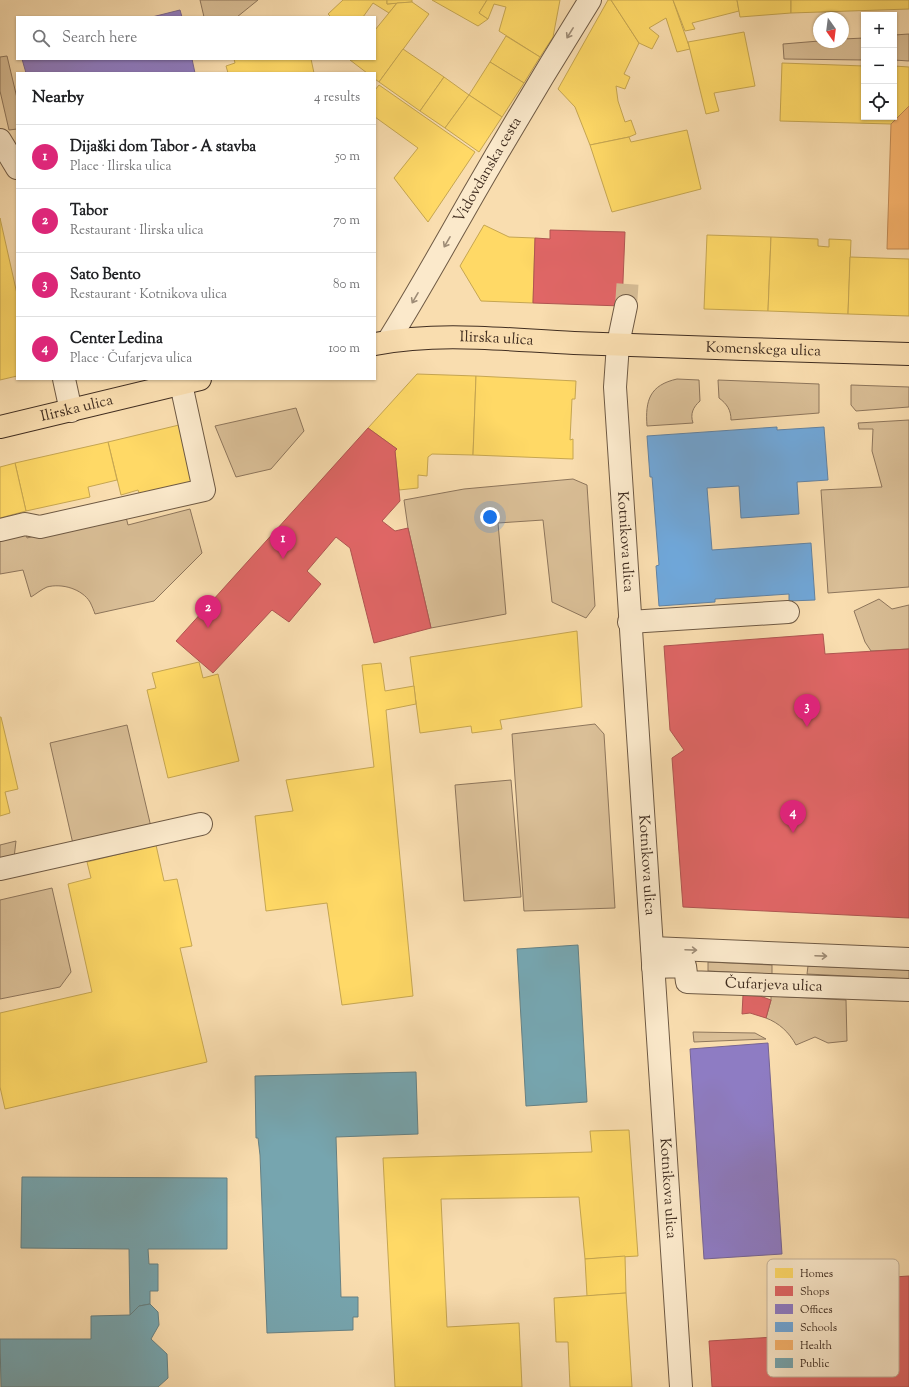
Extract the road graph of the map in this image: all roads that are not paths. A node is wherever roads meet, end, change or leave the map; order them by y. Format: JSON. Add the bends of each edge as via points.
{"nodes":[{"id":1,"x":590,"y":0,"type":"edge"},
{"id":2,"x":0,"y":140,"type":"edge"},
{"id":3,"x":16,"y":166,"type":"edge"},
{"id":4,"x":626,"y":306,"type":"tunnel mouth"},
{"id":5,"x":382,"y":342,"type":"edge"},
{"id":6,"x":618,"y":344,"type":"junction"},
{"id":7,"x":909,"y":354,"type":"edge"},
{"id":8,"x":64,"y":380,"type":"edge"},
{"id":9,"x":191,"y":381,"type":"edge"},
{"id":10,"x":71,"y":411,"type":"junction"},
{"id":11,"x":0,"y":427,"type":"edge"},
{"id":12,"x":0,"y":530,"type":"edge"},
{"id":13,"x":788,"y":612,"type":"dead end"},
{"id":14,"x":629,"y":622,"type":"junction"},
{"id":15,"x":201,"y":824,"type":"dead end"},
{"id":16,"x":0,"y":869,"type":"edge"},
{"id":17,"x":653,"y":958,"type":"junction"},
{"id":18,"x":909,"y":959,"type":"edge"},
{"id":19,"x":909,"y":990,"type":"edge"},
{"id":20,"x":680,"y":1387,"type":"edge"}],
"edges":[{"from":1,"to":5,"type":"street","name":"Vidovdanska cesta","one_way":true,"via":[[413,302]]},
{"from":2,"to":3,"type":"street"},
{"from":4,"to":6,"type":"street","name":"Kotnikova ulica"},
{"from":5,"to":6,"type":"main road","name":"Ilirska ulica","via":[[450,337]]},
{"from":6,"to":7,"type":"main road","name":"Komenskega ulica"},
{"from":6,"to":14,"type":"street","name":"Kotnikova ulica","via":[[615,387]]},
{"from":8,"to":10,"type":"street"},
{"from":9,"to":10,"type":"main road","name":"Ilirska ulica"},
{"from":9,"to":12,"type":"street","via":[[204,490],[40,527],[25,524]]},
{"from":10,"to":11,"type":"main road","name":"Ilirska ulica"},
{"from":13,"to":14,"type":"street"},
{"from":14,"to":17,"type":"street","name":"Kotnikova ulica"},
{"from":15,"to":16,"type":"street"},
{"from":17,"to":18,"type":"street","name":"Čufarjeva ulica","one_way":true},
{"from":17,"to":19,"type":"street","name":"Čufarjeva ulica","via":[[685,966],[687,982]]},
{"from":17,"to":20,"type":"street","name":"Kotnikova ulica"}]}
